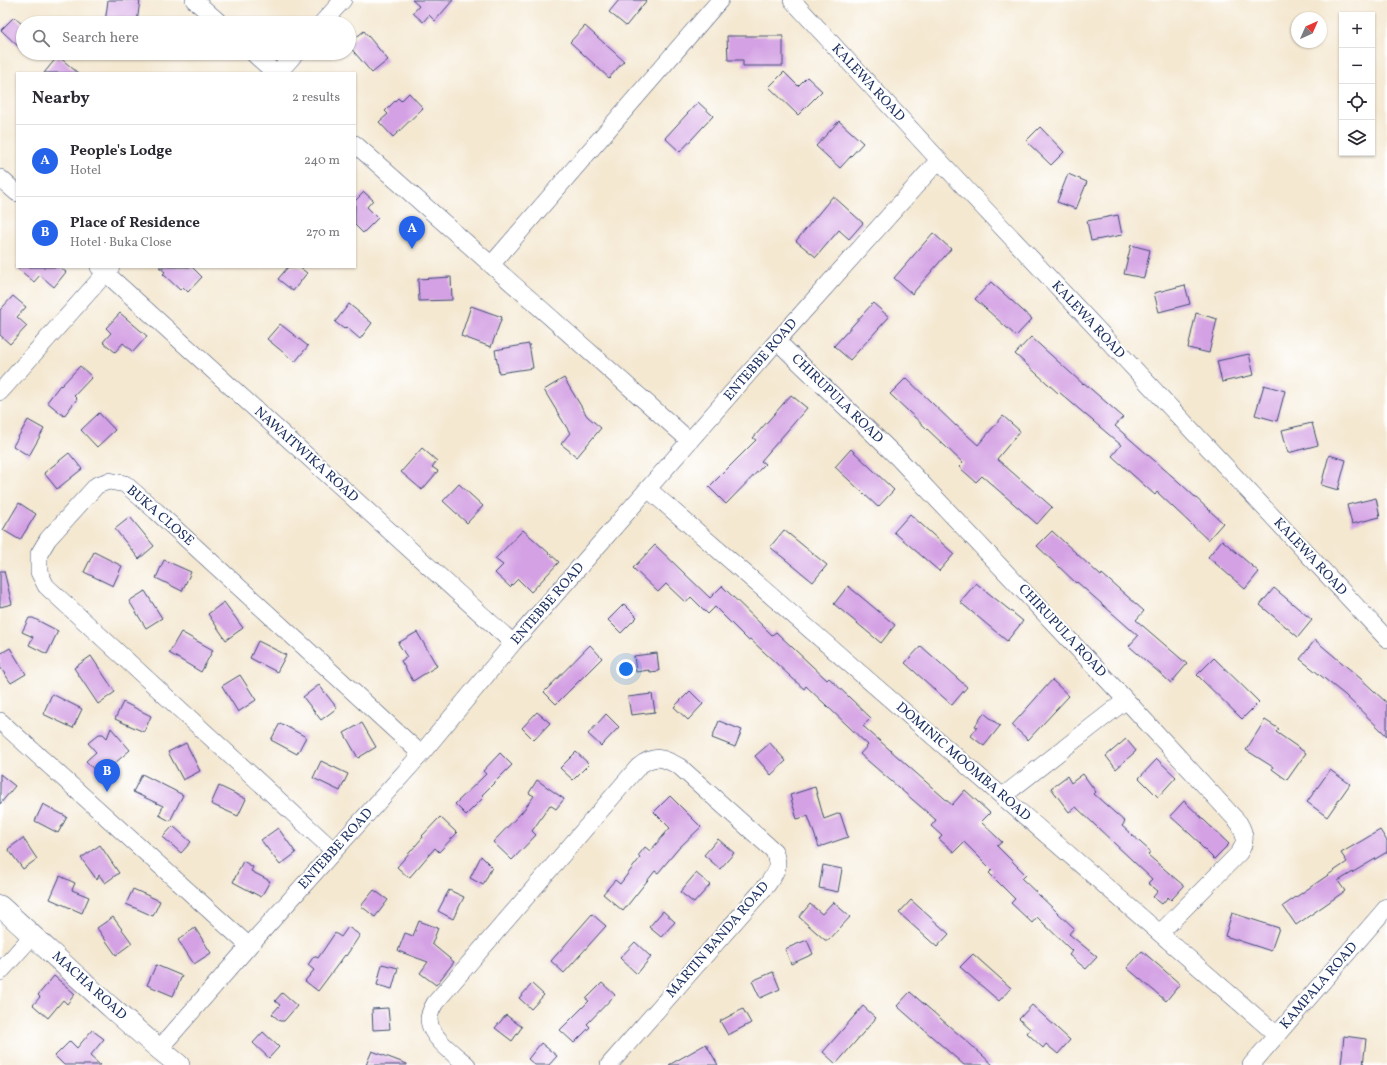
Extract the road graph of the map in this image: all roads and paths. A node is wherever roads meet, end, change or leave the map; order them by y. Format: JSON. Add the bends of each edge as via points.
{"nodes":[{"id":1,"x":194,"y":0,"type":"edge"},
{"id":2,"x":343,"y":0,"type":"edge"},
{"id":3,"x":720,"y":0,"type":"edge"},
{"id":4,"x":792,"y":0,"type":"edge"},
{"id":5,"x":212,"y":16,"type":"edge"},
{"id":6,"x":328,"y":16,"type":"edge"},
{"id":7,"x":261,"y":60,"type":"edge"},
{"id":8,"x":289,"y":60,"type":"edge"},
{"id":9,"x":276,"y":72,"type":"edge"},
{"id":10,"x":278,"y":72,"type":"edge"},
{"id":11,"x":356,"y":145,"type":"edge"},
{"id":12,"x":939,"y":160,"type":"junction"},
{"id":13,"x":0,"y":178,"type":"edge"},
{"id":14,"x":16,"y":192,"type":"edge"},
{"id":15,"x":491,"y":265,"type":"junction"},
{"id":16,"x":105,"y":269,"type":"edge"},
{"id":17,"x":777,"y":341,"type":"junction"},
{"id":18,"x":0,"y":392,"type":"edge"},
{"id":19,"x":690,"y":441,"type":"junction"},
{"id":20,"x":648,"y":489,"type":"junction"},
{"id":21,"x":1387,"y":639,"type":"edge"},
{"id":22,"x":513,"y":643,"type":"junction"},
{"id":23,"x":1126,"y":700,"type":"junction"},
{"id":24,"x":0,"y":721,"type":"edge"},
{"id":25,"x":421,"y":754,"type":"junction"},
{"id":26,"x":1003,"y":796,"type":"junction"},
{"id":27,"x":334,"y":851,"type":"junction"},
{"id":28,"x":0,"y":906,"type":"edge"},
{"id":29,"x":1387,"y":907,"type":"edge"},
{"id":30,"x":1160,"y":934,"type":"junction"},
{"id":31,"x":33,"y":935,"type":"junction"},
{"id":32,"x":248,"y":946,"type":"junction"},
{"id":33,"x":0,"y":972,"type":"edge"},
{"id":34,"x":1277,"y":1035,"type":"junction"},
{"id":35,"x":159,"y":1050,"type":"junction"},
{"id":36,"x":179,"y":1065,"type":"edge"},
{"id":37,"x":467,"y":1065,"type":"edge"},
{"id":38,"x":609,"y":1065,"type":"edge"},
{"id":39,"x":1252,"y":1065,"type":"edge"}],
"edges":[{"from":1,"to":5,"type":"street"},
{"from":2,"to":6,"type":"street"},
{"from":3,"to":15,"type":"street"},
{"from":4,"to":12,"type":"street","name":"KALEWA ROAD"},
{"from":7,"to":9,"type":"street"},
{"from":8,"to":10,"type":"street"},
{"from":11,"to":15,"type":"street"},
{"from":12,"to":17,"type":"street","name":"ENTEBBE ROAD"},
{"from":12,"to":21,"type":"street","name":"KALEWA ROAD"},
{"from":13,"to":14,"type":"street"},
{"from":15,"to":19,"type":"street"},
{"from":16,"to":18,"type":"street"},
{"from":16,"to":22,"type":"street","name":"NAWAITWIKA ROAD"},
{"from":17,"to":19,"type":"street","name":"ENTEBBE ROAD"},
{"from":17,"to":23,"type":"street","name":"CHIRUPULA ROAD","via":[[898,458]]},
{"from":19,"to":20,"type":"street","name":"ENTEBBE ROAD"},
{"from":20,"to":22,"type":"street","name":"ENTEBBE ROAD"},
{"from":20,"to":26,"type":"street","name":"DOMINIC MOOMBA ROAD"},
{"from":22,"to":25,"type":"street","name":"ENTEBBE ROAD"},
{"from":23,"to":26,"type":"street"},
{"from":23,"to":30,"type":"street","name":"CHIRUPULA ROAD","via":[[1239,823],[1246,838],[1239,853]]},
{"from":24,"to":32,"type":"street"},
{"from":25,"to":27,"type":"street","name":"ENTEBBE ROAD"},
{"from":25,"to":27,"type":"street","name":"BUKA CLOSE","via":[[125,484],[109,481],[97,485],[48,539],[39,554],[39,572],[46,586]]},
{"from":26,"to":30,"type":"street","name":"DOMINIC MOOMBA ROAD"},
{"from":27,"to":32,"type":"street","name":"ENTEBBE ROAD"},
{"from":28,"to":31,"type":"main road","name":"MACHA ROAD"},
{"from":29,"to":34,"type":"street","name":"KAMPALA ROAD"},
{"from":30,"to":34,"type":"street","name":"DOMINIC MOOMBA ROAD"},
{"from":31,"to":33,"type":"street"},
{"from":31,"to":35,"type":"main road","name":"MACHA ROAD"},
{"from":32,"to":35,"type":"street","name":"ENTEBBE ROAD"},
{"from":34,"to":39,"type":"street","name":"KAMPALA ROAD"},
{"from":35,"to":36,"type":"main road","name":"MACHA ROAD"},
{"from":37,"to":38,"type":"street","name":"MARTIN BANDA ROAD","via":[[435,1035],[429,1022],[435,1002],[638,767],[647,760],[669,760],[774,851],[778,861],[776,872],[768,885]]}]}
